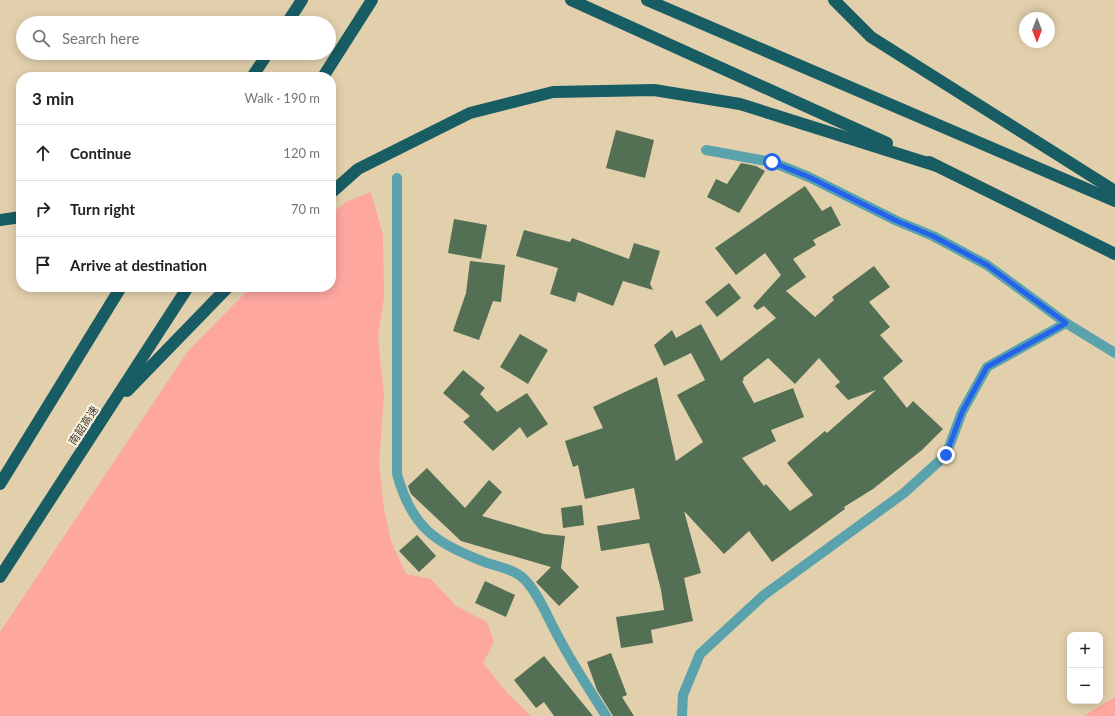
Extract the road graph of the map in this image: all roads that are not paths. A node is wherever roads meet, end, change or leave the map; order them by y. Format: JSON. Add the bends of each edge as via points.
{"nodes":[{"id":1,"x":302,"y":0,"type":"edge"},
{"id":2,"x":372,"y":0,"type":"edge"},
{"id":3,"x":571,"y":0,"type":"edge"},
{"id":4,"x":647,"y":0,"type":"edge"},
{"id":5,"x":834,"y":0,"type":"edge"},
{"id":6,"x":292,"y":16,"type":"edge"},
{"id":7,"x":336,"y":57,"type":"edge"},
{"id":8,"x":263,"y":60,"type":"edge"},
{"id":9,"x":334,"y":60,"type":"edge"},
{"id":10,"x":255,"y":72,"type":"edge"},
{"id":11,"x":326,"y":72,"type":"edge"},
{"id":12,"x":706,"y":150,"type":"dead end"},
{"id":13,"x":937,"y":166,"type":"junction"},
{"id":14,"x":397,"y":178,"type":"dead end"},
{"id":15,"x":336,"y":189,"type":"edge"},
{"id":16,"x":1115,"y":192,"type":"edge"},
{"id":17,"x":1115,"y":201,"type":"edge"},
{"id":18,"x":16,"y":218,"type":"edge"},
{"id":19,"x":0,"y":220,"type":"edge"},
{"id":20,"x":1115,"y":254,"type":"edge"},
{"id":21,"x":119,"y":292,"type":"edge"},
{"id":22,"x":185,"y":292,"type":"edge"},
{"id":23,"x":223,"y":292,"type":"edge"},
{"id":24,"x":1066,"y":323,"type":"junction"},
{"id":25,"x":1115,"y":353,"type":"edge"},
{"id":26,"x":108,"y":410,"type":"junction"},
{"id":27,"x":0,"y":484,"type":"edge"},
{"id":28,"x":0,"y":576,"type":"edge"},
{"id":29,"x":606,"y":716,"type":"edge"},
{"id":30,"x":682,"y":716,"type":"edge"}],
"edges":[{"from":1,"to":6,"type":"highway"},
{"from":2,"to":7,"type":"highway"},
{"from":3,"to":13,"type":"highway"},
{"from":4,"to":17,"type":"highway"},
{"from":5,"to":16,"type":"highway","via":[[871,37]]},
{"from":8,"to":10,"type":"highway"},
{"from":9,"to":11,"type":"highway"},
{"from":12,"to":24,"type":"street","via":[[772,162],[933,236],[987,265]]},
{"from":13,"to":15,"type":"highway","via":[[740,104],[654,90],[553,92],[470,113],[358,169]]},
{"from":13,"to":20,"type":"highway"},
{"from":14,"to":29,"type":"street","via":[[397,474],[403,497],[414,517],[429,533],[454,549],[511,571],[525,580]]},
{"from":18,"to":19,"type":"highway"},
{"from":21,"to":27,"type":"highway"},
{"from":22,"to":26,"type":"highway","name":"南韶高速"},
{"from":23,"to":26,"type":"highway"},
{"from":24,"to":25,"type":"street"},
{"from":24,"to":30,"type":"street","via":[[987,367],[962,412],[946,455],[904,493],[764,595],[700,654],[684,695]]},
{"from":26,"to":28,"type":"highway","name":"南韶高速"}]}
